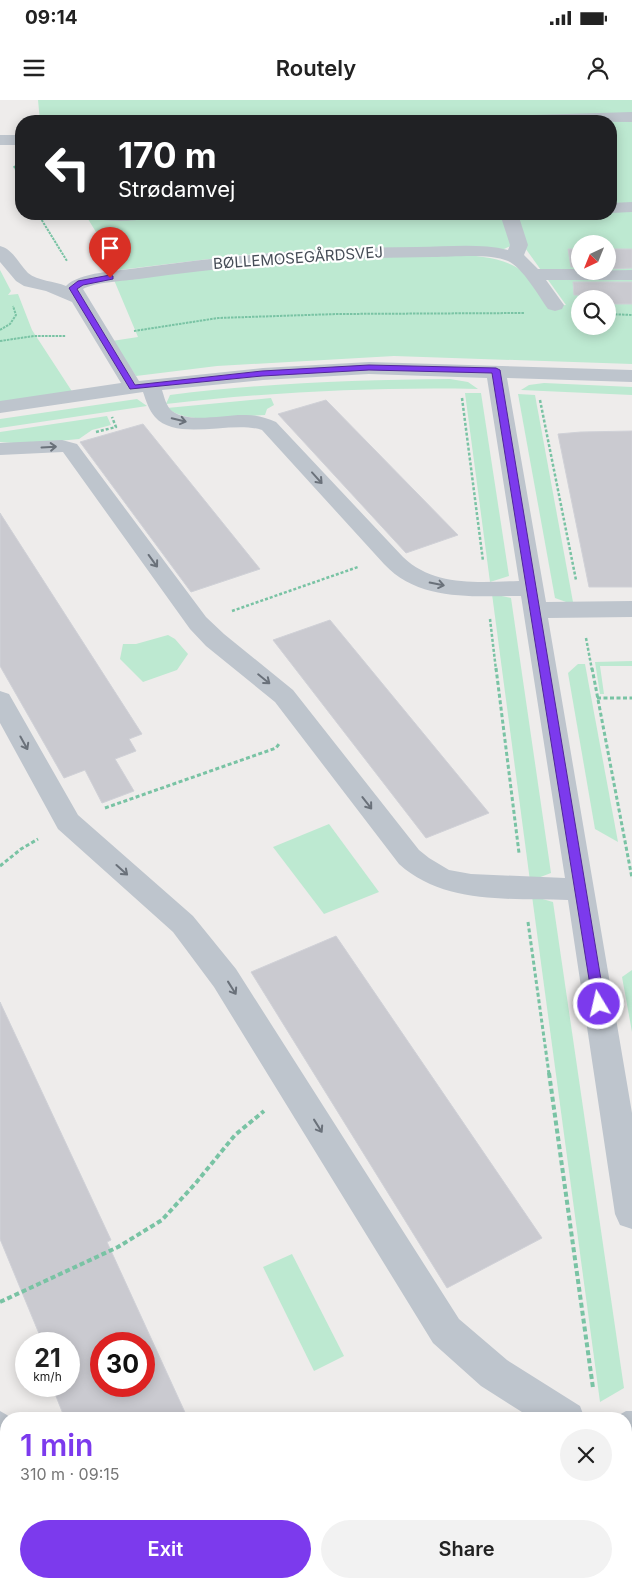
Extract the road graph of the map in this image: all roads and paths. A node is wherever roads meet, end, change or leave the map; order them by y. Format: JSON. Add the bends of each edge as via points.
{"nodes":[{"id":1,"x":617,"y":117,"type":"edge"},
{"id":2,"x":632,"y":117,"type":"edge"},
{"id":3,"x":0,"y":140,"type":"edge"},
{"id":4,"x":15,"y":140,"type":"edge"},
{"id":5,"x":632,"y":207,"type":"edge"},
{"id":6,"x":617,"y":208,"type":"edge"},
{"id":7,"x":41,"y":220,"type":"edge"},
{"id":8,"x":511,"y":220,"type":"edge"},
{"id":9,"x":0,"y":252,"type":"edge"},
{"id":10,"x":514,"y":257,"type":"junction"},
{"id":11,"x":531,"y":274,"type":"junction"},
{"id":12,"x":632,"y":275,"type":"edge"},
{"id":13,"x":80,"y":290,"type":"junction"},
{"id":14,"x":555,"y":305,"type":"dead end"},
{"id":15,"x":531,"y":313,"type":"dead end"},
{"id":16,"x":616,"y":315,"type":"edge"},
{"id":17,"x":632,"y":316,"type":"edge"},
{"id":18,"x":102,"y":335,"type":"junction"},
{"id":19,"x":0,"y":342,"type":"edge"},
{"id":20,"x":496,"y":370,"type":"junction"},
{"id":21,"x":632,"y":376,"type":"edge"},
{"id":22,"x":141,"y":386,"type":"junction"},
{"id":23,"x":460,"y":391,"type":"dead end"},
{"id":24,"x":539,"y":393,"type":"dead end"},
{"id":25,"x":0,"y":406,"type":"edge"},
{"id":26,"x":113,"y":420,"type":"dead end"},
{"id":27,"x":94,"y":433,"type":"dead end"},
{"id":28,"x":0,"y":449,"type":"edge"},
{"id":29,"x":389,"y":556,"type":"junction"},
{"id":30,"x":483,"y":563,"type":"dead end"},
{"id":31,"x":534,"y":599,"type":"junction"},
{"id":32,"x":632,"y":609,"type":"edge"},
{"id":33,"x":582,"y":610,"type":"junction"},
{"id":34,"x":490,"y":612,"type":"dead end"},
{"id":35,"x":198,"y":623,"type":"junction"},
{"id":36,"x":597,"y":698,"type":"junction"},
{"id":37,"x":632,"y":698,"type":"edge"},
{"id":38,"x":0,"y":700,"type":"edge"},
{"id":39,"x":298,"y":714,"type":"junction"},
{"id":40,"x":68,"y":822,"type":"junction"},
{"id":41,"x":519,"y":858,"type":"dead end"},
{"id":42,"x":0,"y":866,"type":"edge"},
{"id":43,"x":632,"y":878,"type":"edge"},
{"id":44,"x":581,"y":890,"type":"junction"},
{"id":45,"x":527,"y":918,"type":"dead end"},
{"id":46,"x":298,"y":1096,"type":"junction"},
{"id":47,"x":632,"y":1214,"type":"edge"},
{"id":48,"x":0,"y":1302,"type":"edge"},
{"id":49,"x":593,"y":1393,"type":"dead end"},
{"id":50,"x":555,"y":1412,"type":"edge"}],
"edges":[{"from":1,"to":2,"type":"street"},
{"from":3,"to":4,"type":"street"},
{"from":5,"to":6,"type":"street"},
{"from":7,"to":13,"type":"path"},
{"from":8,"to":10,"type":"street","via":[[519,245]]},
{"from":9,"to":13,"type":"street","via":[[30,282]]},
{"from":10,"to":11,"type":"street"},
{"from":10,"to":13,"type":"street","name":"BØLLEMOSEGÅRDSVEJ","via":[[463,252],[332,254],[202,265]]},
{"from":11,"to":12,"type":"street"},
{"from":11,"to":14,"type":"street"},
{"from":13,"to":18,"type":"street"},
{"from":15,"to":18,"type":"path","via":[[218,318]]},
{"from":16,"to":17,"type":"path"},
{"from":18,"to":19,"type":"path","via":[[34,336]]},
{"from":18,"to":22,"type":"street"},
{"from":20,"to":21,"type":"street"},
{"from":20,"to":22,"type":"street","via":[[369,368]]},
{"from":20,"to":31,"type":"street"},
{"from":22,"to":25,"type":"street"},
{"from":22,"to":29,"type":"street","one_way":true,"via":[[162,413],[175,420],[196,423],[254,421],[269,426]]},
{"from":23,"to":30,"type":"path"},
{"from":24,"to":33,"type":"path"},
{"from":26,"to":27,"type":"path","via":[[116,427]]},
{"from":28,"to":35,"type":"street","one_way":true,"via":[[70,448]]},
{"from":29,"to":31,"type":"street","one_way":true,"via":[[404,571],[421,580]]},
{"from":29,"to":35,"type":"path"},
{"from":31,"to":33,"type":"street"},
{"from":31,"to":44,"type":"street"},
{"from":32,"to":33,"type":"street"},
{"from":33,"to":36,"type":"path"},
{"from":34,"to":41,"type":"path"},
{"from":35,"to":39,"type":"street","one_way":true,"via":[[284,696]]},
{"from":36,"to":37,"type":"path"},
{"from":36,"to":43,"type":"path"},
{"from":38,"to":40,"type":"street","one_way":true},
{"from":39,"to":40,"type":"path","via":[[276,748]]},
{"from":39,"to":44,"type":"street","one_way":true,"via":[[409,857],[431,873],[442,879],[471,885]]},
{"from":40,"to":42,"type":"path","via":[[21,849]]},
{"from":40,"to":46,"type":"street","one_way":true,"via":[[183,924],[225,978]]},
{"from":44,"to":47,"type":"street"},
{"from":45,"to":49,"type":"path"},
{"from":46,"to":48,"type":"path","via":[[257,1115],[235,1135],[162,1220],[118,1247]]},
{"from":46,"to":50,"type":"street","one_way":true,"via":[[446,1331],[494,1373]]}]}
